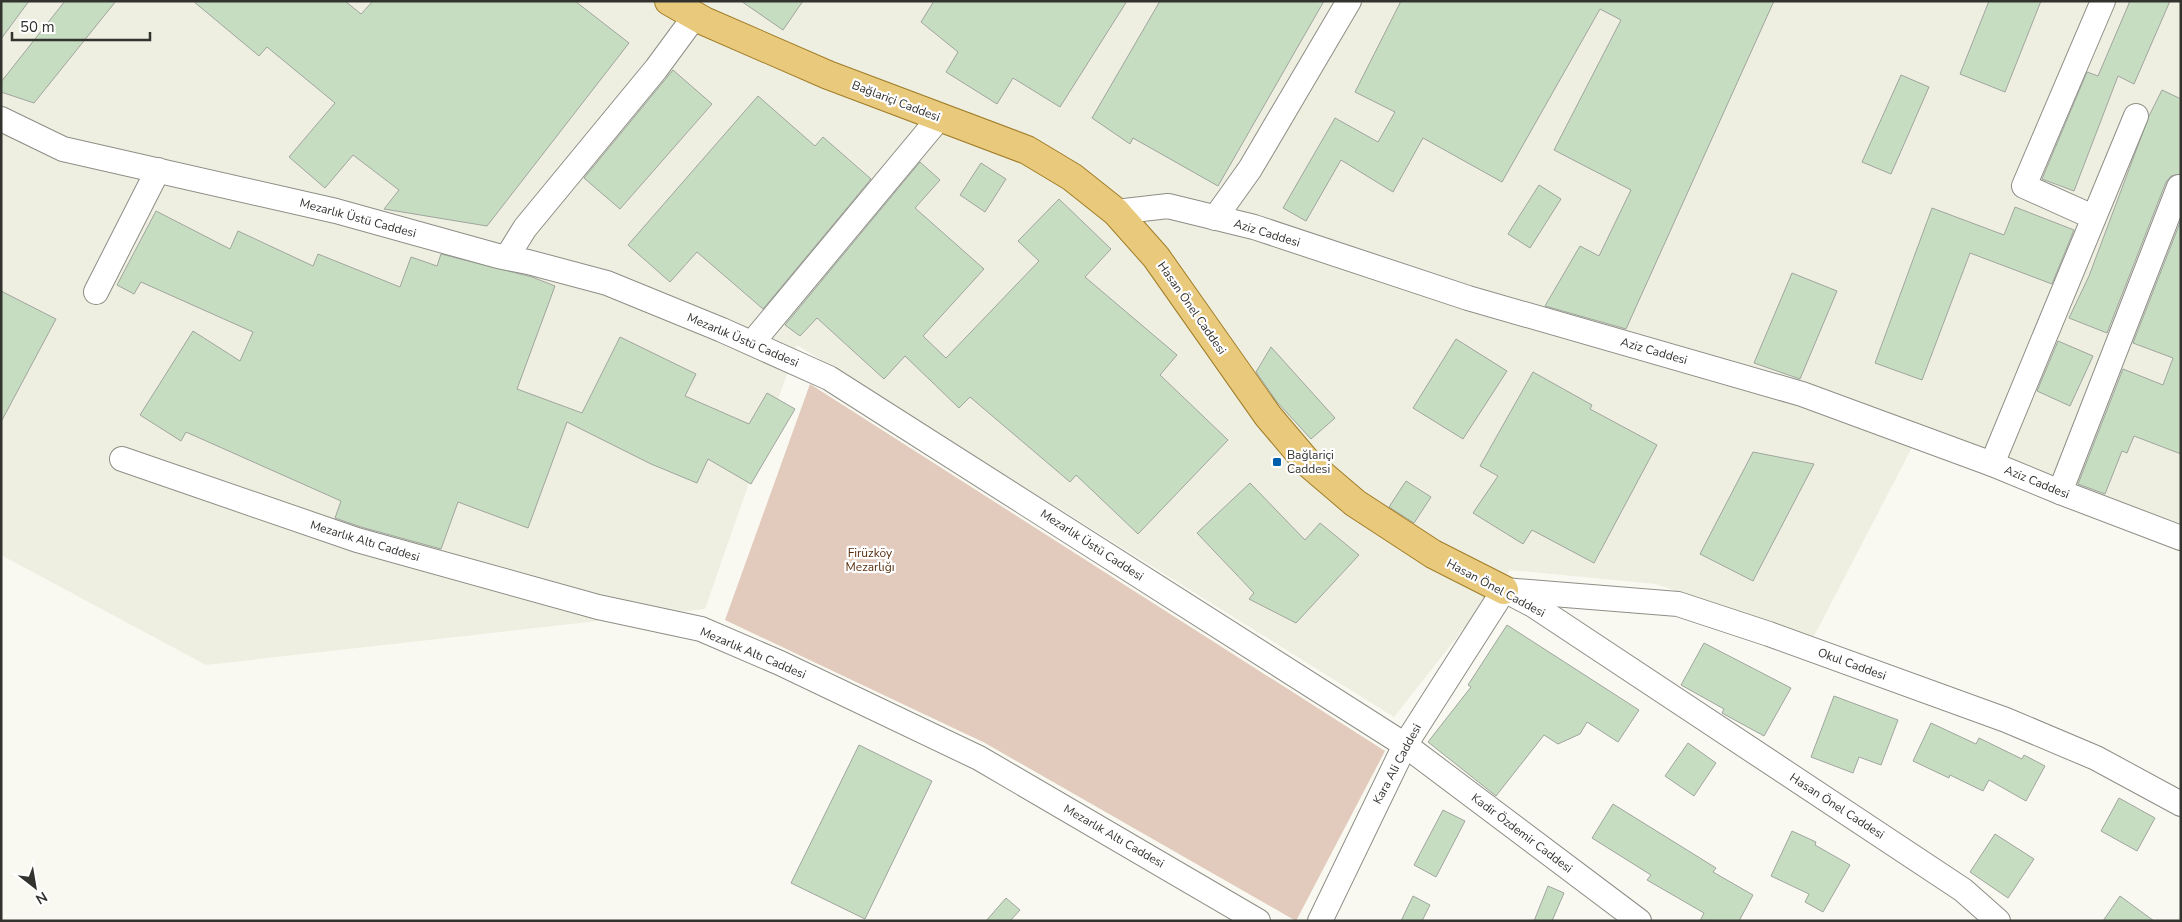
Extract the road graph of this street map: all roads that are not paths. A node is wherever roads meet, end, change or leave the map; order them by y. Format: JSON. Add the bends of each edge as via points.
{"nodes":[{"id":1,"x":668,"y":1,"type":"edge"},
{"id":2,"x":1348,"y":1,"type":"edge"},
{"id":3,"x":2103,"y":1,"type":"edge"},
{"id":4,"x":695,"y":16,"type":"junction"},
{"id":5,"x":2136,"y":116,"type":"dead end"},
{"id":6,"x":940,"y":117,"type":"junction"},
{"id":7,"x":1,"y":120,"type":"edge"},
{"id":8,"x":158,"y":170,"type":"junction"},
{"id":9,"x":2179,"y":187,"type":"dead end"},
{"id":10,"x":1116,"y":212,"type":"junction"},
{"id":11,"x":2093,"y":217,"type":"junction"},
{"id":12,"x":1215,"y":218,"type":"junction"},
{"id":13,"x":507,"y":258,"type":"junction"},
{"id":14,"x":96,"y":292,"type":"dead end"},
{"id":15,"x":752,"y":343,"type":"junction"},
{"id":16,"x":122,"y":458,"type":"dead end"},
{"id":17,"x":1992,"y":464,"type":"junction"},
{"id":18,"x":2060,"y":492,"type":"junction"},
{"id":19,"x":2181,"y":538,"type":"edge"},
{"id":20,"x":1504,"y":590,"type":"junction"},
{"id":21,"x":1405,"y":745,"type":"junction"},
{"id":22,"x":2181,"y":804,"type":"edge"},
{"id":23,"x":1258,"y":921,"type":"edge"},
{"id":24,"x":1320,"y":921,"type":"edge"},
{"id":25,"x":1639,"y":921,"type":"edge"},
{"id":26,"x":1998,"y":921,"type":"edge"}],
"edges":[{"from":1,"to":4,"type":"main road","name":"Bağlariçi Caddesi"},
{"from":2,"to":12,"type":"street","via":[[1250,169]]},
{"from":3,"to":11,"type":"street","via":[[2024,186]]},
{"from":4,"to":6,"type":"main road","name":"Bağlariçi Caddesi","via":[[828,75]]},
{"from":4,"to":13,"type":"street","via":[[656,69],[525,228]]},
{"from":5,"to":11,"type":"street"},
{"from":6,"to":10,"type":"main road","name":"Bağlariçi Caddesi","via":[[1027,150],[1072,177]]},
{"from":6,"to":15,"type":"street"},
{"from":7,"to":8,"type":"street","name":"Mezarlık Üstü Caddesi","via":[[63,149]]},
{"from":8,"to":13,"type":"street","name":"Mezarlık Üstü Caddesi","via":[[336,211]]},
{"from":8,"to":14,"type":"street"},
{"from":9,"to":18,"type":"street"},
{"from":10,"to":12,"type":"street","name":"Aziz Caddesi","via":[[1168,206]]},
{"from":10,"to":20,"type":"main road","name":"Hasan Önel Caddesi","via":[[1156,258],[1268,416],[1307,462],[1355,503],[1433,554]]},
{"from":11,"to":17,"type":"street"},
{"from":12,"to":17,"type":"street","name":"Aziz Caddesi","via":[[1468,298],[1802,394]]},
{"from":13,"to":15,"type":"street","name":"Mezarlık Üstü Caddesi","via":[[607,283]]},
{"from":15,"to":21,"type":"street","name":"Mezarlık Üstü Caddesi","via":[[829,378]]},
{"from":16,"to":23,"type":"street","name":"Mezarlık Altı Caddesi","via":[[357,540],[598,607],[701,629],[979,758]]},
{"from":17,"to":18,"type":"street","name":"Aziz Caddesi"},
{"from":18,"to":19,"type":"street","name":"Aziz Caddesi"},
{"from":20,"to":21,"type":"street","name":"Kara Ali Caddesi"},
{"from":20,"to":22,"type":"street","name":"Okul Caddesi","via":[[1678,604],[2006,720],[2096,758]]},
{"from":20,"to":26,"type":"street","name":"Hasan Önel Caddesi","via":[[1533,604],[1955,885]]},
{"from":21,"to":24,"type":"street","name":"Kara Ali Caddesi"},
{"from":21,"to":25,"type":"street","name":"Kadir Özdemir Caddesi"}]}
